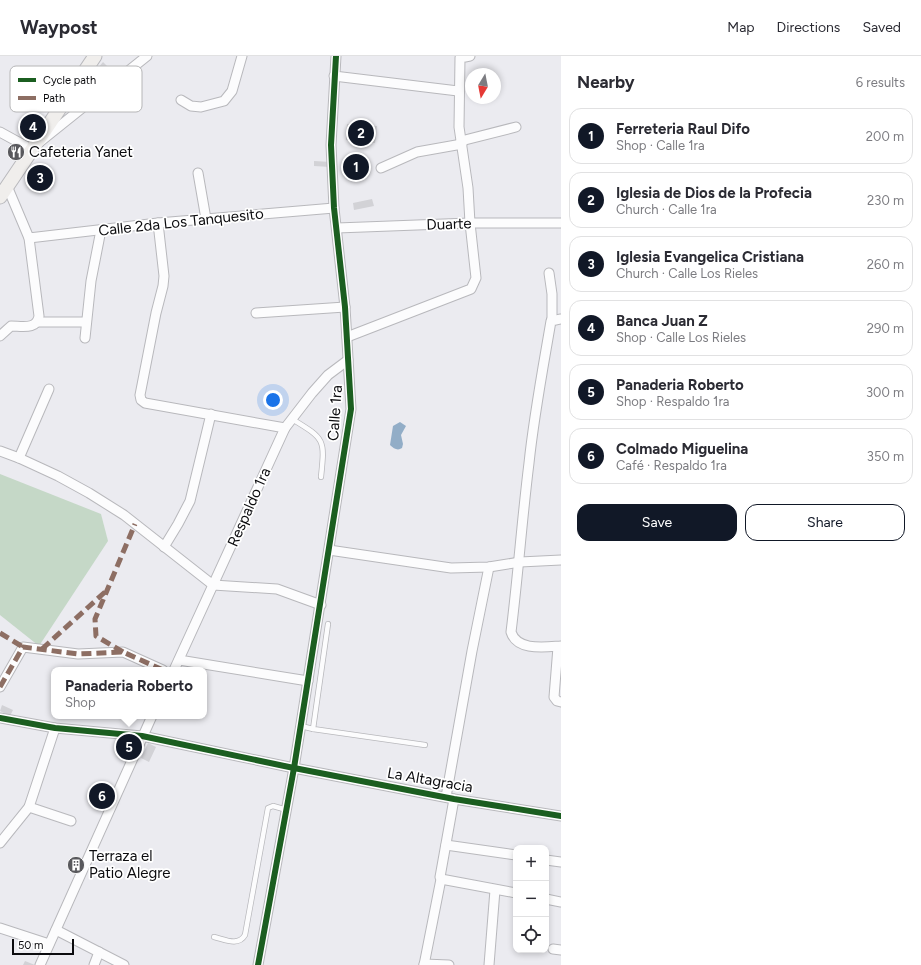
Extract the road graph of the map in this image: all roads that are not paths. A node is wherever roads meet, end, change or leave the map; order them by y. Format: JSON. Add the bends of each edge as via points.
{"nodes":[{"id":1,"x":95,"y":56,"type":"edge"},
{"id":2,"x":147,"y":56,"type":"edge"},
{"id":3,"x":242,"y":56,"type":"edge"},
{"id":4,"x":336,"y":56,"type":"edge"},
{"id":5,"x":470,"y":56,"type":"edge"},
{"id":6,"x":459,"y":57,"type":"edge"},
{"id":7,"x":88,"y":66,"type":"edge"},
{"id":8,"x":135,"y":66,"type":"edge"},
{"id":9,"x":334,"y":76,"type":"junction"},
{"id":10,"x":458,"y":91,"type":"junction"},
{"id":11,"x":180,"y":100,"type":"dead end"},
{"id":12,"x":56,"y":112,"type":"edge"},
{"id":13,"x":77,"y":112,"type":"edge"},
{"id":14,"x":516,"y":127,"type":"dead end"},
{"id":15,"x":0,"y":132,"type":"edge"},
{"id":16,"x":462,"y":142,"type":"junction"},
{"id":17,"x":31,"y":149,"type":"junction"},
{"id":18,"x":381,"y":168,"type":"dead end"},
{"id":19,"x":198,"y":173,"type":"dead end"},
{"id":20,"x":4,"y":192,"type":"edge"},
{"id":21,"x":334,"y":208,"type":"junction"},
{"id":22,"x":206,"y":219,"type":"junction"},
{"id":23,"x":158,"y":223,"type":"junction"},
{"id":24,"x":470,"y":223,"type":"junction"},
{"id":25,"x":561,"y":223,"type":"edge"},
{"id":26,"x":337,"y":228,"type":"junction"},
{"id":27,"x":101,"y":230,"type":"junction"},
{"id":28,"x":29,"y":238,"type":"junction"},
{"id":29,"x":548,"y":273,"type":"dead end"},
{"id":30,"x":345,"y":307,"type":"junction"},
{"id":31,"x":256,"y":313,"type":"dead end"},
{"id":32,"x":557,"y":319,"type":"edge"},
{"id":33,"x":38,"y":322,"type":"junction"},
{"id":34,"x":86,"y":322,"type":"junction"},
{"id":35,"x":0,"y":336,"type":"edge"},
{"id":36,"x":347,"y":337,"type":"junction"},
{"id":37,"x":85,"y":338,"type":"dead end"},
{"id":38,"x":348,"y":360,"type":"junction"},
{"id":39,"x":49,"y":389,"type":"dead end"},
{"id":40,"x":211,"y":414,"type":"junction"},
{"id":41,"x":292,"y":419,"type":"junction"},
{"id":42,"x":285,"y":428,"type":"junction"},
{"id":43,"x":0,"y":452,"type":"edge"},
{"id":44,"x":19,"y":458,"type":"junction"},
{"id":45,"x":321,"y":477,"type":"dead end"},
{"id":46,"x":164,"y":547,"type":"junction"},
{"id":47,"x":330,"y":550,"type":"junction"},
{"id":48,"x":561,"y":560,"type":"edge"},
{"id":49,"x":520,"y":562,"type":"junction"},
{"id":50,"x":489,"y":567,"type":"junction"},
{"id":51,"x":213,"y":585,"type":"junction"},
{"id":52,"x":320,"y":605,"type":"junction"},
{"id":53,"x":328,"y":624,"type":"dead end"},
{"id":54,"x":559,"y":647,"type":"edge"},
{"id":55,"x":179,"y":660,"type":"junction"},
{"id":56,"x":156,"y":667,"type":"edge"},
{"id":57,"x":176,"y":667,"type":"edge"},
{"id":58,"x":308,"y":681,"type":"junction"},
{"id":59,"x":0,"y":687,"type":"edge"},
{"id":60,"x":561,"y":702,"type":"edge"},
{"id":61,"x":0,"y":718,"type":"edge"},
{"id":62,"x":150,"y":719,"type":"edge"},
{"id":63,"x":301,"y":726,"type":"junction"},
{"id":64,"x":56,"y":728,"type":"junction"},
{"id":65,"x":313,"y":729,"type":"junction"},
{"id":66,"x":142,"y":736,"type":"junction"},
{"id":67,"x":425,"y":745,"type":"dead end"},
{"id":68,"x":294,"y":768,"type":"junction"},
{"id":69,"x":450,"y":798,"type":"junction"},
{"id":70,"x":29,"y":807,"type":"junction"},
{"id":71,"x":286,"y":810,"type":"junction"},
{"id":72,"x":561,"y":816,"type":"edge"},
{"id":73,"x":71,"y":821,"type":"dead end"},
{"id":74,"x":0,"y":843,"type":"edge"},
{"id":75,"x":446,"y":845,"type":"junction"},
{"id":76,"x":513,"y":855,"type":"edge"},
{"id":77,"x":549,"y":860,"type":"edge"},
{"id":78,"x":561,"y":862,"type":"edge"},
{"id":79,"x":441,"y":879,"type":"junction"},
{"id":80,"x":495,"y":890,"type":"junction"},
{"id":81,"x":513,"y":893,"type":"edge"},
{"id":82,"x":549,"y":900,"type":"edge"},
{"id":83,"x":561,"y":902,"type":"edge"},
{"id":84,"x":0,"y":928,"type":"edge"},
{"id":85,"x":56,"y":930,"type":"junction"},
{"id":86,"x":214,"y":937,"type":"dead end"},
{"id":87,"x":49,"y":944,"type":"junction"},
{"id":88,"x":99,"y":952,"type":"junction"},
{"id":89,"x":424,"y":964,"type":"edge"},
{"id":90,"x":40,"y":965,"type":"edge"},
{"id":91,"x":94,"y":965,"type":"edge"},
{"id":92,"x":124,"y":965,"type":"edge"},
{"id":93,"x":258,"y":965,"type":"edge"},
{"id":94,"x":449,"y":965,"type":"edge"},
{"id":95,"x":489,"y":965,"type":"edge"}],
"edges":[{"from":1,"to":7,"type":"street"},
{"from":2,"to":8,"type":"street"},
{"from":3,"to":11,"type":"street","via":[[232,91],[224,101],[201,107],[191,106]]},
{"from":4,"to":9,"type":"street","name":"Calle 1ra"},
{"from":5,"to":6,"type":"street"},
{"from":6,"to":10,"type":"street"},
{"from":9,"to":10,"type":"street"},
{"from":9,"to":21,"type":"street","name":"Calle 1ra","via":[[331,145]]},
{"from":10,"to":16,"type":"street"},
{"from":12,"to":17,"type":"street"},
{"from":13,"to":17,"type":"street"},
{"from":14,"to":16,"type":"street"},
{"from":15,"to":17,"type":"street"},
{"from":16,"to":18,"type":"street","via":[[417,152]]},
{"from":16,"to":24,"type":"street"},
{"from":17,"to":20,"type":"street"},
{"from":19,"to":22,"type":"street"},
{"from":20,"to":28,"type":"street"},
{"from":21,"to":22,"type":"street","name":"Calle 2da Los Tanquesito"},
{"from":21,"to":26,"type":"street","name":"Calle 1ra"},
{"from":22,"to":23,"type":"street","name":"Calle 2da Los Tanquesito"},
{"from":23,"to":27,"type":"street","name":"Calle 2da Los Tanquesito"},
{"from":23,"to":40,"type":"street","via":[[164,276],[141,400],[144,403]]},
{"from":24,"to":25,"type":"street","name":"Duarte"},
{"from":24,"to":26,"type":"street","name":"Duarte"},
{"from":24,"to":36,"type":"street","via":[[476,278],[471,289]]},
{"from":26,"to":30,"type":"street","name":"Calle 1ra"},
{"from":27,"to":28,"type":"street","name":"Calle 2da Los Tanquesito"},
{"from":27,"to":34,"type":"street"},
{"from":28,"to":33,"type":"street","via":[[40,316]]},
{"from":29,"to":32,"type":"street"},
{"from":30,"to":31,"type":"street"},
{"from":30,"to":36,"type":"street","name":"Calle 1ra"},
{"from":32,"to":49,"type":"street","via":[[542,371],[529,462]]},
{"from":33,"to":34,"type":"street"},
{"from":33,"to":35,"type":"street","via":[[34,326],[11,326]]},
{"from":34,"to":37,"type":"street"},
{"from":36,"to":38,"type":"street","name":"Calle 1ra"},
{"from":38,"to":41,"type":"street","name":"Respaldo 1ra","via":[[328,375]]},
{"from":38,"to":47,"type":"street","name":"Calle 1ra","via":[[351,409]]},
{"from":39,"to":44,"type":"street"},
{"from":40,"to":42,"type":"street"},
{"from":40,"to":46,"type":"street","via":[[190,501]]},
{"from":41,"to":42,"type":"street","name":"Respaldo 1ra"},
{"from":41,"to":45,"type":"lane","via":[[316,433],[322,443],[324,450]]},
{"from":42,"to":51,"type":"street","name":"Respaldo 1ra"},
{"from":43,"to":44,"type":"street"},
{"from":44,"to":46,"type":"street","via":[[89,493],[124,515]]},
{"from":46,"to":51,"type":"street"},
{"from":47,"to":50,"type":"street","via":[[451,568]]},
{"from":47,"to":52,"type":"street","name":"Calle 1ra"},
{"from":48,"to":49,"type":"street"},
{"from":49,"to":50,"type":"street"},
{"from":49,"to":54,"type":"street","via":[[511,632],[514,640],[526,646]]},
{"from":50,"to":69,"type":"street","via":[[472,651]]},
{"from":51,"to":52,"type":"street","via":[[277,589]]},
{"from":51,"to":55,"type":"street","name":"Respaldo 1ra"},
{"from":52,"to":58,"type":"street","name":"Calle 1ra"},
{"from":53,"to":65,"type":"lane"},
{"from":54,"to":60,"type":"street","via":[[554,697],[556,701]]},
{"from":55,"to":57,"type":"street","name":"Respaldo 1ra"},
{"from":55,"to":58,"type":"street"},
{"from":56,"to":59,"type":"street","via":[[123,652],[78,654],[23,647]]},
{"from":58,"to":63,"type":"street","name":"Calle 1ra"},
{"from":61,"to":64,"type":"street","name":"La Altagracia"},
{"from":62,"to":66,"type":"street"},
{"from":63,"to":65,"type":"lane"},
{"from":63,"to":68,"type":"street","name":"Calle 1ra"},
{"from":64,"to":66,"type":"street","name":"La Altagracia"},
{"from":64,"to":70,"type":"street"},
{"from":65,"to":67,"type":"lane"},
{"from":66,"to":68,"type":"street","name":"La Altagracia"},
{"from":66,"to":85,"type":"street"},
{"from":68,"to":69,"type":"street","name":"La Altagracia"},
{"from":68,"to":71,"type":"street","name":"Calle 1ra"},
{"from":69,"to":72,"type":"street","name":"La Altagracia"},
{"from":69,"to":75,"type":"street"},
{"from":70,"to":73,"type":"street"},
{"from":70,"to":74,"type":"street"},
{"from":71,"to":86,"type":"lane","via":[[272,806],[268,808],[242,940],[237,942]]},
{"from":71,"to":93,"type":"street","name":"Calle 1ra"},
{"from":75,"to":76,"type":"street"},
{"from":75,"to":79,"type":"street"},
{"from":77,"to":78,"type":"street"},
{"from":79,"to":80,"type":"street"},
{"from":79,"to":89,"type":"street"},
{"from":80,"to":81,"type":"street"},
{"from":80,"to":95,"type":"street"},
{"from":82,"to":83,"type":"street"},
{"from":84,"to":87,"type":"street"},
{"from":85,"to":87,"type":"street"},
{"from":85,"to":88,"type":"street"},
{"from":87,"to":90,"type":"street"},
{"from":88,"to":91,"type":"street"},
{"from":88,"to":92,"type":"street"},
{"from":89,"to":94,"type":"street"}]}
